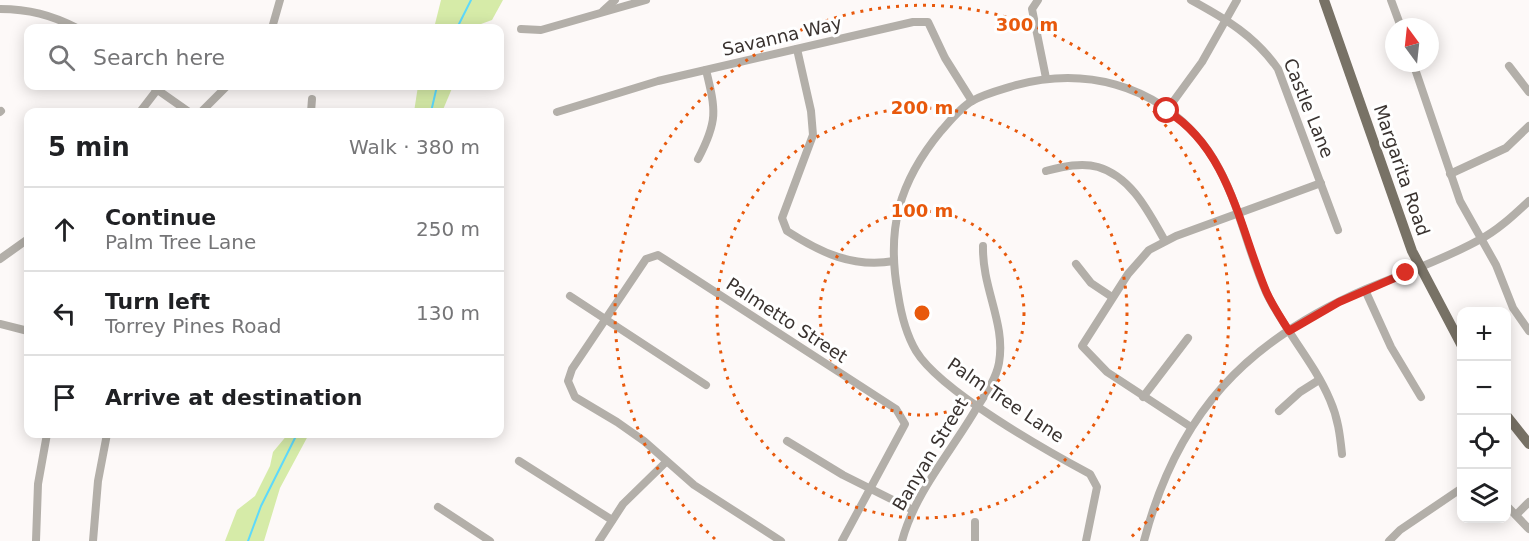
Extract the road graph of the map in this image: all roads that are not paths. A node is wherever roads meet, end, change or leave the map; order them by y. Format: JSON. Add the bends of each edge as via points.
{"nodes":[{"id":1,"x":280,"y":0,"type":"edge"},
{"id":2,"x":615,"y":0,"type":"edge"},
{"id":3,"x":646,"y":0,"type":"edge"},
{"id":4,"x":1038,"y":0,"type":"edge"},
{"id":5,"x":1191,"y":0,"type":"edge"},
{"id":6,"x":1237,"y":0,"type":"edge"},
{"id":7,"x":1324,"y":0,"type":"edge"},
{"id":8,"x":1393,"y":1,"type":"edge"},
{"id":9,"x":0,"y":9,"type":"edge"},
{"id":10,"x":600,"y":14,"type":"junction"},
{"id":11,"x":1398,"y":18,"type":"edge"},
{"id":12,"x":1227,"y":20,"type":"junction"},
{"id":13,"x":70,"y":24,"type":"edge"},
{"id":14,"x":273,"y":24,"type":"edge"},
{"id":15,"x":521,"y":29,"type":"dead end"},
{"id":16,"x":797,"y":49,"type":"junction"},
{"id":17,"x":1509,"y":66,"type":"dead end"},
{"id":18,"x":706,"y":70,"type":"junction"},
{"id":19,"x":1416,"y":72,"type":"edge"},
{"id":20,"x":1046,"y":78,"type":"junction"},
{"id":21,"x":155,"y":90,"type":"edge"},
{"id":22,"x":161,"y":90,"type":"edge"},
{"id":23,"x":223,"y":90,"type":"edge"},
{"id":24,"x":1529,"y":92,"type":"edge"},
{"id":25,"x":312,"y":99,"type":"dead end"},
{"id":26,"x":972,"y":101,"type":"junction"},
{"id":27,"x":143,"y":108,"type":"edge"},
{"id":28,"x":184,"y":108,"type":"edge"},
{"id":29,"x":205,"y":108,"type":"edge"},
{"id":30,"x":311,"y":108,"type":"edge"},
{"id":31,"x":1167,"y":111,"type":"junction"},
{"id":32,"x":557,"y":112,"type":"dead end"},
{"id":33,"x":1529,"y":126,"type":"edge"},
{"id":34,"x":698,"y":159,"type":"dead end"},
{"id":35,"x":1046,"y":171,"type":"dead end"},
{"id":36,"x":1450,"y":174,"type":"junction"},
{"id":37,"x":1321,"y":183,"type":"junction"},
{"id":38,"x":1529,"y":201,"type":"edge"},
{"id":39,"x":1237,"y":214,"type":"junction"},
{"id":40,"x":1338,"y":230,"type":"dead end"},
{"id":41,"x":1481,"y":240,"type":"junction"},
{"id":42,"x":1165,"y":242,"type":"junction"},
{"id":43,"x":24,"y":243,"type":"edge"},
{"id":44,"x":983,"y":246,"type":"dead end"},
{"id":45,"x":0,"y":259,"type":"edge"},
{"id":46,"x":894,"y":261,"type":"junction"},
{"id":47,"x":1076,"y":264,"type":"dead end"},
{"id":48,"x":1420,"y":267,"type":"junction"},
{"id":49,"x":1365,"y":290,"type":"junction"},
{"id":50,"x":570,"y":296,"type":"dead end"},
{"id":51,"x":1112,"y":297,"type":"junction"},
{"id":52,"x":606,"y":320,"type":"junction"},
{"id":53,"x":0,"y":324,"type":"edge"},
{"id":54,"x":24,"y":330,"type":"edge"},
{"id":55,"x":1289,"y":331,"type":"junction"},
{"id":56,"x":1529,"y":331,"type":"edge"},
{"id":57,"x":1188,"y":338,"type":"dead end"},
{"id":58,"x":1457,"y":338,"type":"edge"},
{"id":59,"x":1319,"y":380,"type":"junction"},
{"id":60,"x":706,"y":385,"type":"dead end"},
{"id":61,"x":1143,"y":397,"type":"junction"},
{"id":62,"x":1421,"y":397,"type":"dead end"},
{"id":63,"x":979,"y":405,"type":"junction"},
{"id":64,"x":1279,"y":411,"type":"dead end"},
{"id":65,"x":1511,"y":421,"type":"edge"},
{"id":66,"x":1191,"y":427,"type":"junction"},
{"id":67,"x":47,"y":438,"type":"edge"},
{"id":68,"x":106,"y":438,"type":"edge"},
{"id":69,"x":787,"y":441,"type":"dead end"},
{"id":70,"x":1529,"y":444,"type":"edge"},
{"id":71,"x":1342,"y":454,"type":"dead end"},
{"id":72,"x":519,"y":461,"type":"dead end"},
{"id":73,"x":666,"y":462,"type":"junction"},
{"id":74,"x":870,"y":489,"type":"junction"},
{"id":75,"x":1457,"y":491,"type":"edge"},
{"id":76,"x":1529,"y":502,"type":"edge"},
{"id":77,"x":438,"y":507,"type":"dead end"},
{"id":78,"x":913,"y":510,"type":"junction"},
{"id":79,"x":1511,"y":510,"type":"edge"},
{"id":80,"x":1516,"y":515,"type":"junction"},
{"id":81,"x":612,"y":520,"type":"junction"},
{"id":82,"x":975,"y":522,"type":"dead end"},
{"id":83,"x":1529,"y":529,"type":"edge"},
{"id":84,"x":36,"y":541,"type":"edge"},
{"id":85,"x":93,"y":541,"type":"edge"},
{"id":86,"x":490,"y":541,"type":"edge"},
{"id":87,"x":599,"y":541,"type":"edge"},
{"id":88,"x":781,"y":541,"type":"edge"},
{"id":89,"x":842,"y":541,"type":"edge"},
{"id":90,"x":902,"y":541,"type":"edge"},
{"id":91,"x":975,"y":541,"type":"edge"},
{"id":92,"x":1086,"y":541,"type":"edge"},
{"id":93,"x":1144,"y":541,"type":"edge"},
{"id":94,"x":1389,"y":541,"type":"edge"}],
"edges":[{"from":1,"to":14,"type":"street"},
{"from":2,"to":10,"type":"street"},
{"from":3,"to":10,"type":"street"},
{"from":4,"to":20,"type":"street","via":[[1032,9]]},
{"from":5,"to":12,"type":"street","name":"Castle Lane"},
{"from":6,"to":12,"type":"street"},
{"from":7,"to":48,"type":"main road","name":"Margarita Road"},
{"from":8,"to":11,"type":"street"},
{"from":9,"to":13,"type":"street","via":[[25,9]]},
{"from":10,"to":15,"type":"street","via":[[541,30]]},
{"from":12,"to":31,"type":"street"},
{"from":12,"to":37,"type":"street","name":"Castle Lane","via":[[1263,47],[1278,69]]},
{"from":16,"to":18,"type":"street","name":"Savanna Way"},
{"from":16,"to":26,"type":"street","name":"Savanna Way","via":[[928,22]]},
{"from":16,"to":46,"type":"street","via":[[813,135],[782,218],[787,231],[828,255],[854,263]]},
{"from":17,"to":24,"type":"street"},
{"from":18,"to":32,"type":"street","name":"Savanna Way"},
{"from":18,"to":34,"type":"street","via":[[714,111],[713,130]]},
{"from":19,"to":36,"type":"street"},
{"from":20,"to":26,"type":"street","name":"Palm Tree Lane"},
{"from":20,"to":31,"type":"street","name":"Palm Tree Lane","via":[[1074,76],[1107,81],[1140,94]]},
{"from":21,"to":27,"type":"street"},
{"from":22,"to":28,"type":"street"},
{"from":23,"to":29,"type":"street"},
{"from":25,"to":30,"type":"street"},
{"from":26,"to":46,"type":"street","name":"Palm Tree Lane","via":[[924,152],[908,180],[896,211]]},
{"from":31,"to":39,"type":"street","name":"Palm Tree Lane","via":[[1200,140],[1219,166]]},
{"from":33,"to":36,"type":"street","via":[[1506,147]]},
{"from":35,"to":42,"type":"street","via":[[1073,165],[1097,166],[1124,182],[1142,200]]},
{"from":36,"to":41,"type":"street"},
{"from":37,"to":39,"type":"street"},
{"from":37,"to":40,"type":"street","name":"Castle Lane"},
{"from":38,"to":41,"type":"street"},
{"from":39,"to":42,"type":"street"},
{"from":39,"to":55,"type":"street","name":"Palm Tree Lane","via":[[1267,294]]},
{"from":41,"to":48,"type":"street"},
{"from":41,"to":56,"type":"street","via":[[1513,308]]},
{"from":42,"to":51,"type":"street","via":[[1149,250]]},
{"from":43,"to":45,"type":"street"},
{"from":44,"to":63,"type":"street","name":"Banyan Street","via":[[982,268],[998,322],[1000,348],[998,366]]},
{"from":46,"to":63,"type":"street","name":"Palm Tree Lane","via":[[902,317],[917,352],[938,376]]},
{"from":47,"to":51,"type":"street","via":[[1091,283]]},
{"from":48,"to":49,"type":"street"},
{"from":48,"to":58,"type":"main road","name":"Margarita Road"},
{"from":49,"to":55,"type":"street"},
{"from":49,"to":62,"type":"street","via":[[1391,347]]},
{"from":50,"to":52,"type":"street"},
{"from":51,"to":61,"type":"street","via":[[1082,346],[1107,372]]},
{"from":52,"to":60,"type":"street"},
{"from":52,"to":73,"type":"street","via":[[572,369],[568,381],[575,398],[644,441]]},
{"from":52,"to":74,"type":"street","name":"Palmetto Street","via":[[646,259],[658,255],[896,409],[905,424]]},
{"from":53,"to":54,"type":"street"},
{"from":55,"to":59,"type":"street","name":"Palm Tree Lane"},
{"from":55,"to":66,"type":"street","via":[[1230,376]]},
{"from":57,"to":61,"type":"street"},
{"from":59,"to":64,"type":"street"},
{"from":59,"to":71,"type":"street","name":"Palm Tree Lane","via":[[1337,419]]},
{"from":61,"to":66,"type":"street"},
{"from":63,"to":78,"type":"street","name":"Banyan Street"},
{"from":63,"to":92,"type":"street","name":"Palm Tree Lane","via":[[1090,474],[1097,487]]},
{"from":65,"to":70,"type":"main road"},
{"from":66,"to":93,"type":"street","via":[[1162,480]]},
{"from":67,"to":84,"type":"street","via":[[38,484]]},
{"from":68,"to":85,"type":"street"},
{"from":69,"to":74,"type":"street"},
{"from":72,"to":81,"type":"street"},
{"from":73,"to":81,"type":"street"},
{"from":73,"to":88,"type":"street","via":[[694,485]]},
{"from":74,"to":78,"type":"street"},
{"from":74,"to":89,"type":"street"},
{"from":75,"to":94,"type":"street"},
{"from":76,"to":80,"type":"street"},
{"from":77,"to":86,"type":"street"},
{"from":78,"to":90,"type":"street","name":"Banyan Street"},
{"from":79,"to":80,"type":"street"},
{"from":80,"to":83,"type":"street"},
{"from":81,"to":87,"type":"street"},
{"from":82,"to":91,"type":"street"}]}
